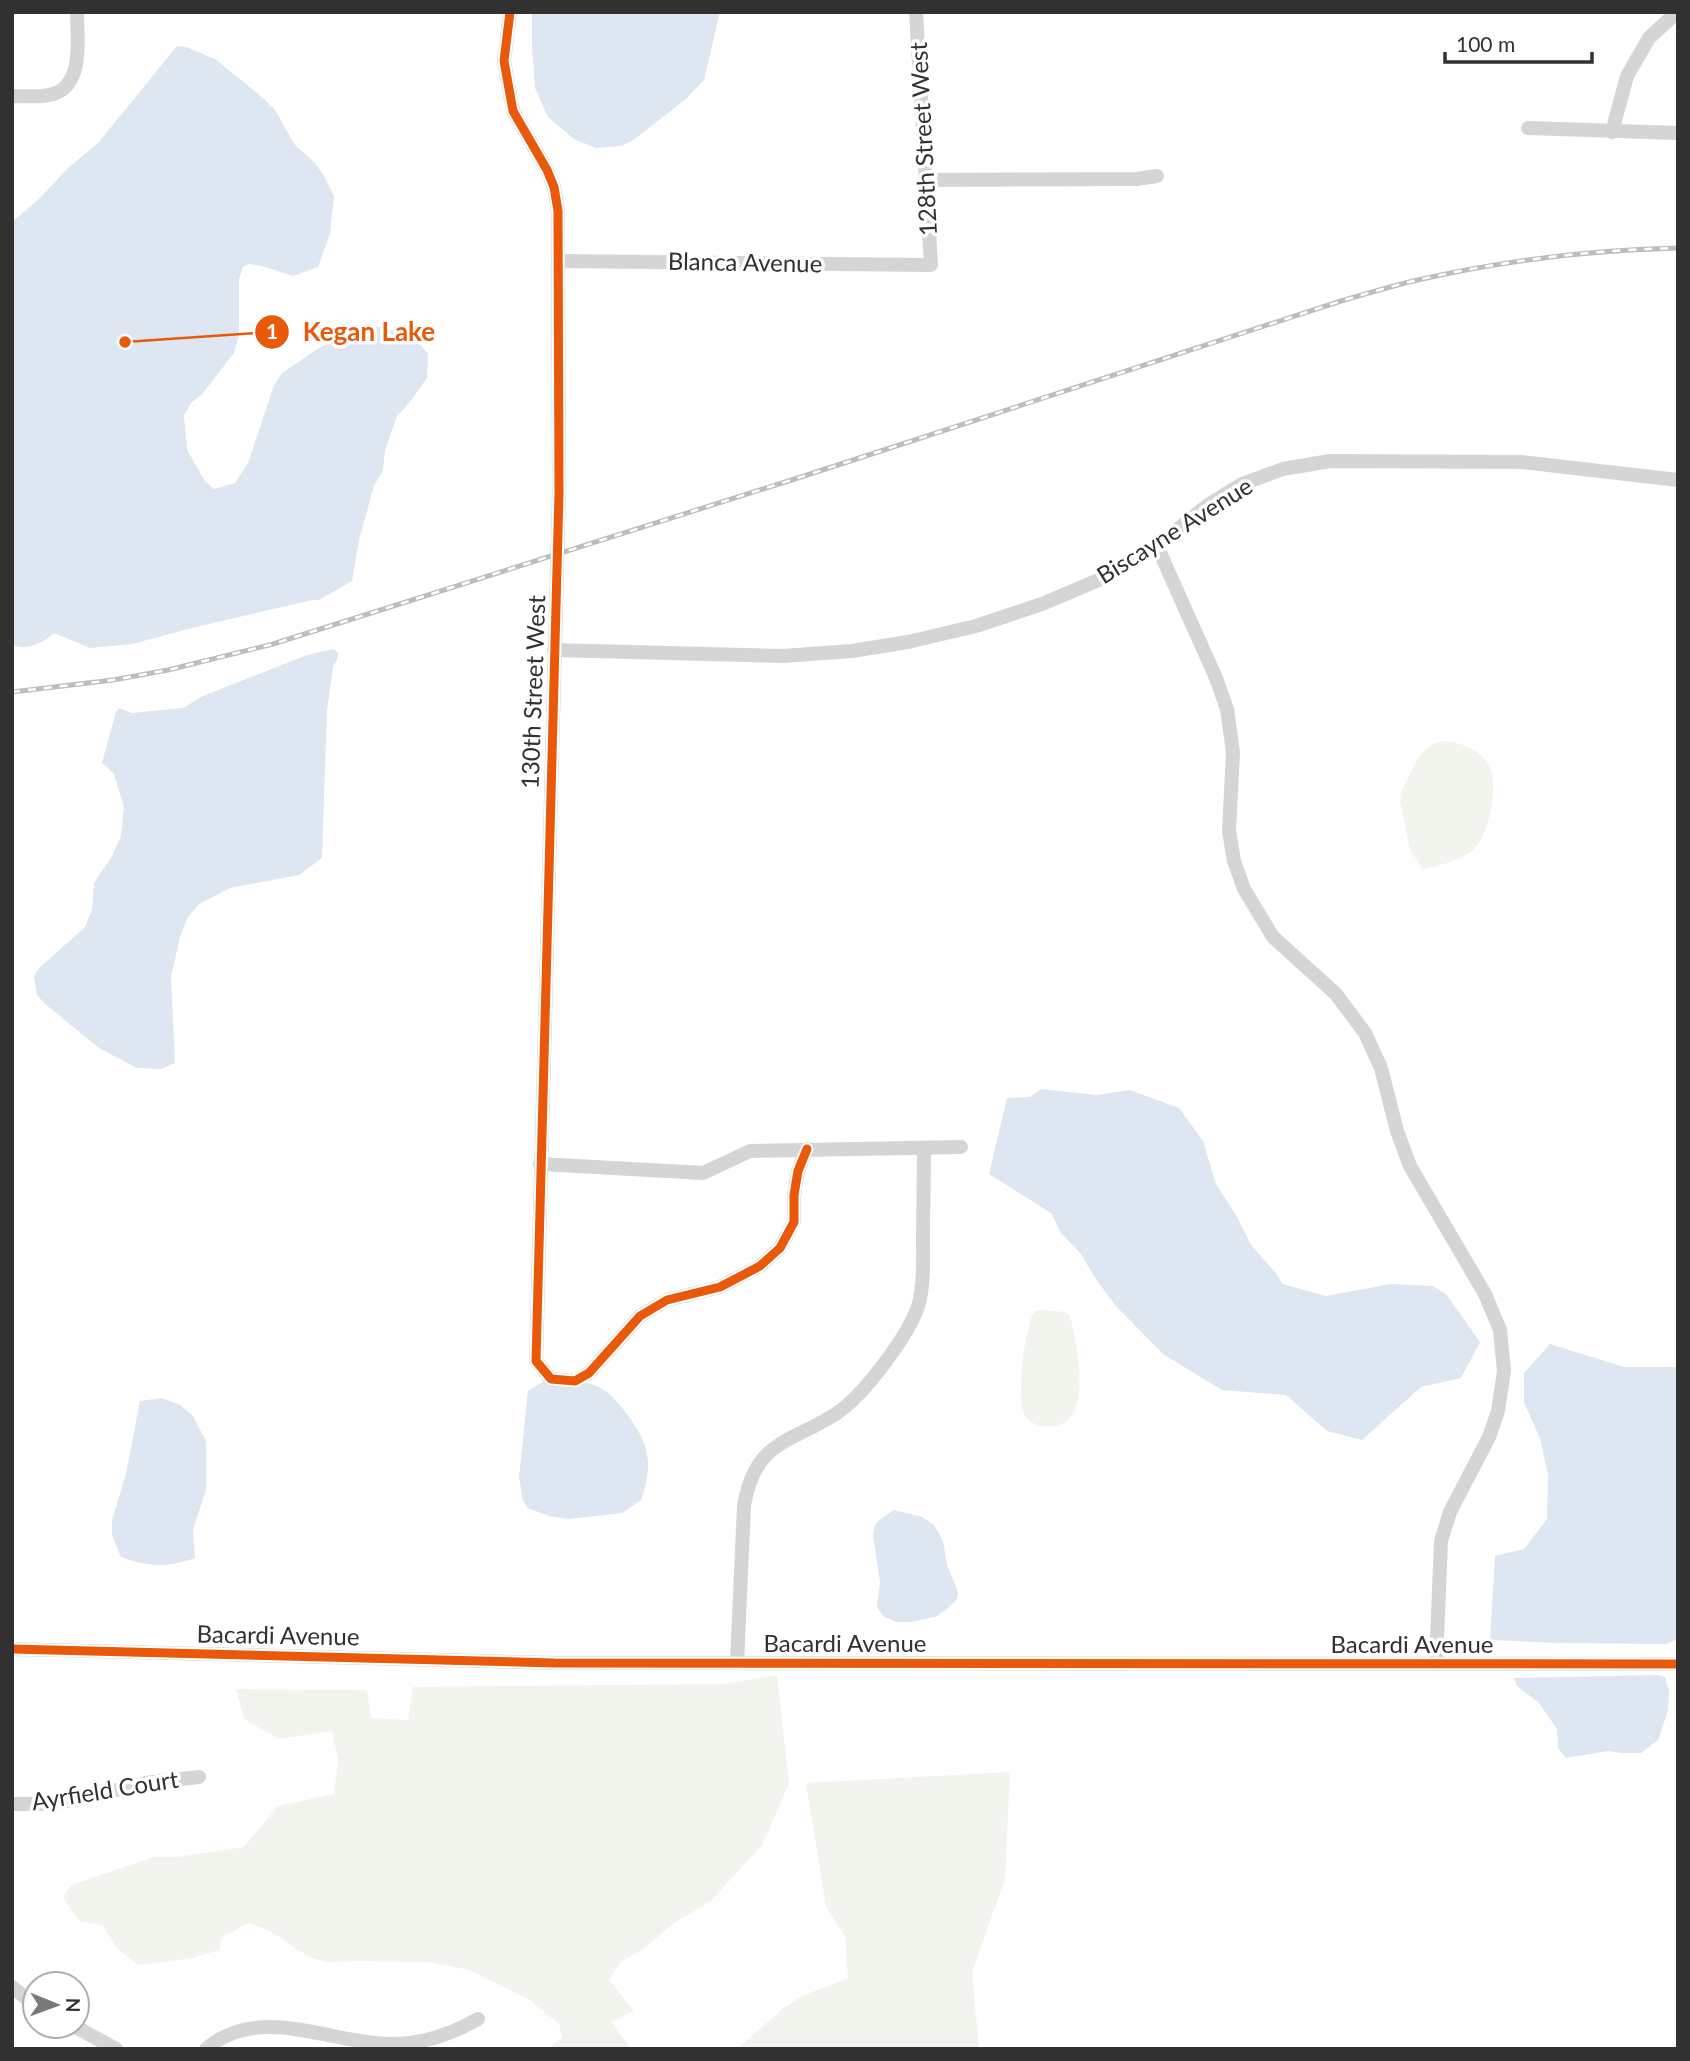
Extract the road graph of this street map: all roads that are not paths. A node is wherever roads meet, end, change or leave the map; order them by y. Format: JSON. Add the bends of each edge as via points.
{"nodes":[{"id":1,"x":77,"y":12,"type":"edge"},
{"id":2,"x":510,"y":12,"type":"edge"},
{"id":3,"x":916,"y":12,"type":"edge"},
{"id":4,"x":1677,"y":12,"type":"edge"},
{"id":5,"x":12,"y":96,"type":"edge"},
{"id":6,"x":1528,"y":128,"type":"dead end"},
{"id":7,"x":1612,"y":132,"type":"junction"},
{"id":8,"x":1678,"y":133,"type":"edge"},
{"id":9,"x":1157,"y":176,"type":"dead end"},
{"id":10,"x":925,"y":180,"type":"junction"},
{"id":11,"x":558,"y":261,"type":"junction"},
{"id":12,"x":931,"y":265,"type":"joint"},
{"id":13,"x":1678,"y":480,"type":"edge"},
{"id":14,"x":1157,"y":546,"type":"junction"},
{"id":15,"x":554,"y":650,"type":"junction"},
{"id":16,"x":961,"y":1147,"type":"dead end"},
{"id":17,"x":807,"y":1149,"type":"junction"},
{"id":18,"x":924,"y":1149,"type":"junction"},
{"id":19,"x":540,"y":1164,"type":"junction"},
{"id":20,"x":12,"y":1649,"type":"edge"},
{"id":21,"x":737,"y":1663,"type":"junction"},
{"id":22,"x":1436,"y":1664,"type":"junction"},
{"id":23,"x":1678,"y":1664,"type":"edge"},
{"id":24,"x":199,"y":1777,"type":"dead end"},
{"id":25,"x":12,"y":1804,"type":"edge"},
{"id":26,"x":478,"y":2019,"type":"dead end"},
{"id":27,"x":91,"y":2035,"type":"edge"},
{"id":28,"x":116,"y":2049,"type":"edge"},
{"id":29,"x":206,"y":2049,"type":"edge"}],
"edges":[{"from":1,"to":5,"type":"street","via":[[76,64],[67,86],[46,96]]},
{"from":2,"to":11,"type":"street","name":"130th Street West","via":[[504,61],[513,111],[554,187]]},
{"from":3,"to":10,"type":"street","name":"128th Street West"},
{"from":4,"to":7,"type":"street","via":[[1648,38],[1627,76]]},
{"from":6,"to":7,"type":"street"},
{"from":7,"to":8,"type":"street"},
{"from":9,"to":10,"type":"street"},
{"from":10,"to":12,"type":"street","name":"128th Street West"},
{"from":11,"to":12,"type":"street","name":"Blanca Avenue"},
{"from":11,"to":15,"type":"street","name":"130th Street West"},
{"from":13,"to":14,"type":"street","name":"Biscayne Avenue","via":[[1522,462],[1330,461],[1283,469],[1242,484]]},
{"from":14,"to":15,"type":"street","name":"Biscayne Avenue","via":[[1108,576],[1042,604],[908,642],[782,656]]},
{"from":14,"to":22,"type":"street","via":[[1227,709],[1233,752],[1229,831],[1244,889],[1273,937],[1336,994],[1365,1033],[1381,1068],[1409,1166],[1485,1294],[1500,1330],[1504,1371],[1498,1411],[1441,1541]]},
{"from":15,"to":19,"type":"street","name":"130th Street West"},
{"from":16,"to":18,"type":"street"},
{"from":17,"to":18,"type":"street"},
{"from":17,"to":19,"type":"street","via":[[750,1151],[703,1173]]},
{"from":17,"to":19,"type":"street","name":"130th Street West","via":[[798,1171],[794,1222],[780,1248],[760,1266],[720,1287],[649,1309],[589,1373],[575,1381],[551,1379],[536,1361]]},
{"from":18,"to":21,"type":"street","via":[[923,1281],[908,1328],[860,1395],[773,1448],[748,1483]]},
{"from":20,"to":21,"type":"street","name":"Bacardi Avenue"},
{"from":21,"to":22,"type":"street","name":"Bacardi Avenue"},
{"from":22,"to":23,"type":"street","name":"Bacardi Avenue"},
{"from":24,"to":25,"type":"street","name":"Ayrfield Court","via":[[145,1783],[76,1800]]},
{"from":26,"to":29,"type":"street","via":[[442,2036],[403,2044],[262,2026],[234,2032]]},
{"from":27,"to":28,"type":"street"}]}
